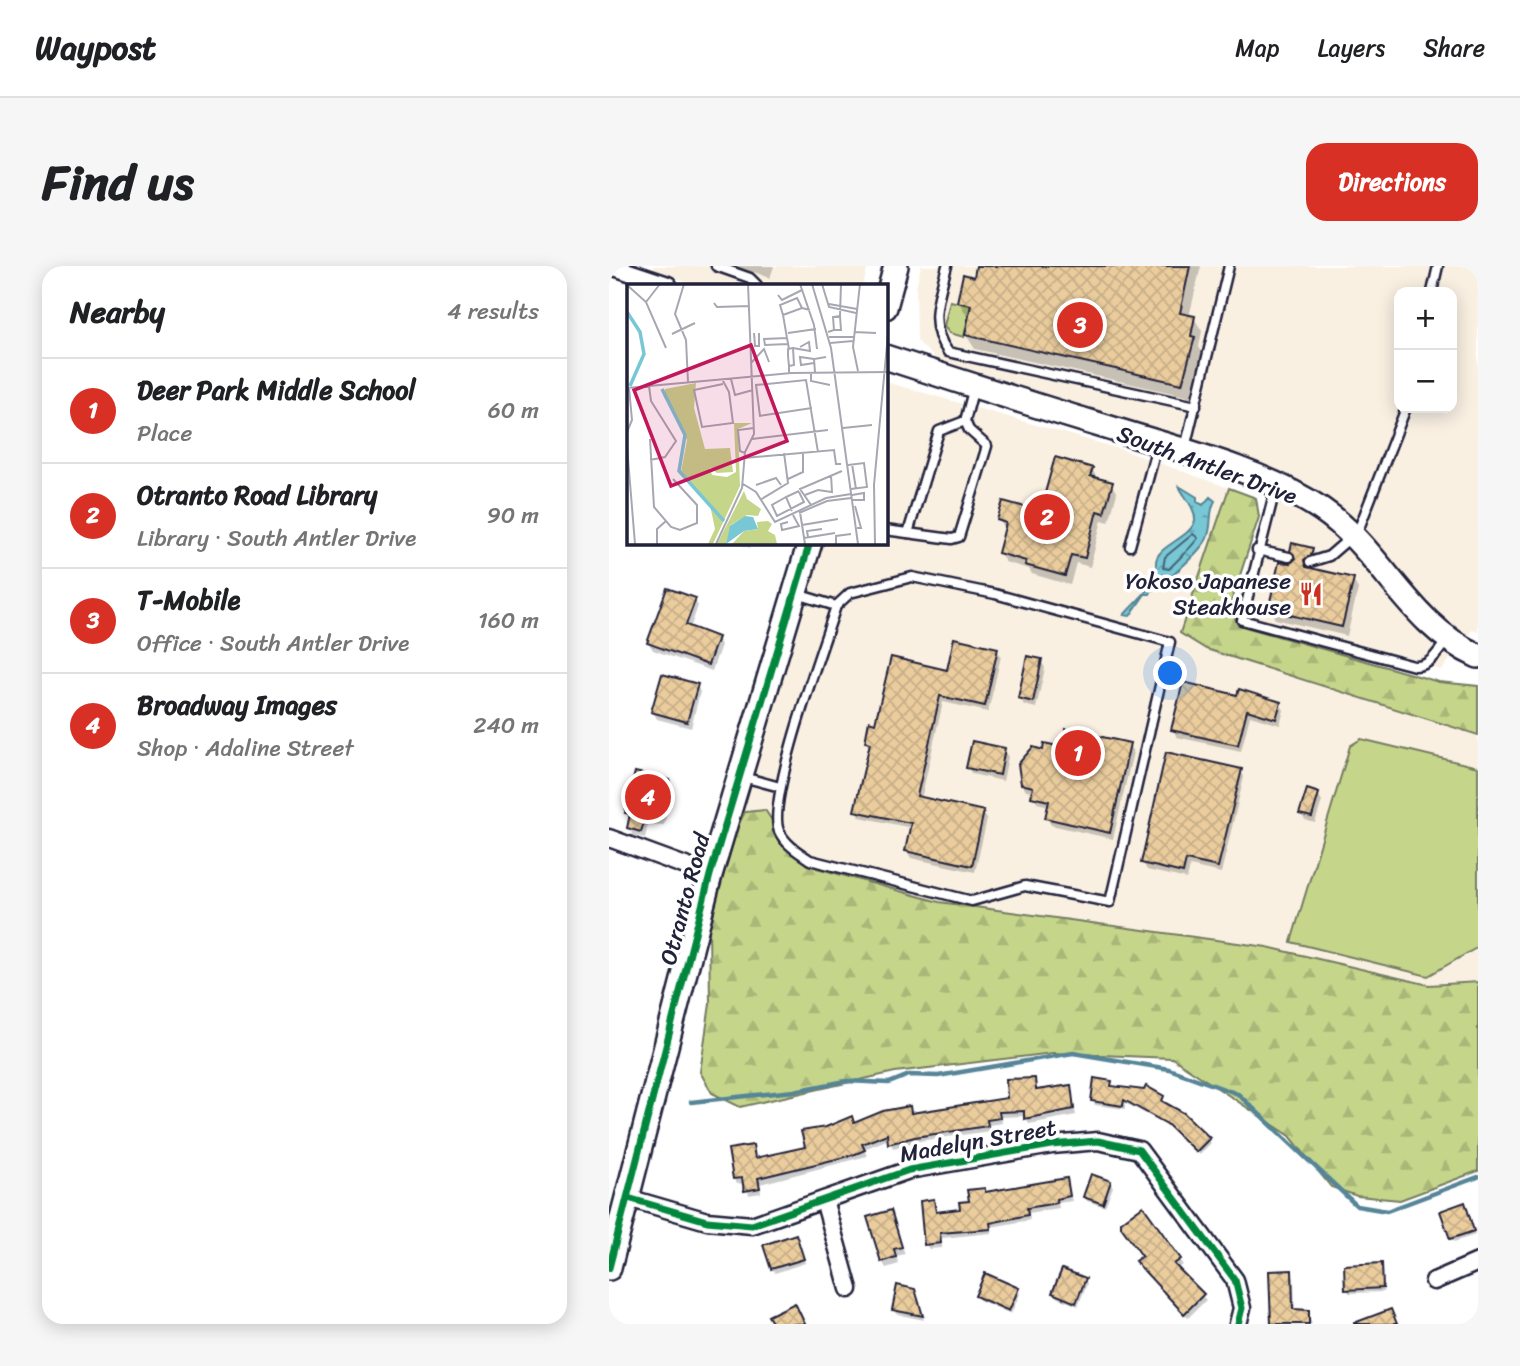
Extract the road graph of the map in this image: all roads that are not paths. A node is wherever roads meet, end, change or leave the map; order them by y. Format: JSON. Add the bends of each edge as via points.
{"nodes":[{"id":1,"x":611,"y":266,"type":"edge"},
{"id":2,"x":716,"y":266,"type":"edge"},
{"id":3,"x":896,"y":266,"type":"edge"},
{"id":4,"x":947,"y":266,"type":"edge"},
{"id":5,"x":1229,"y":266,"type":"edge"},
{"id":6,"x":1438,"y":266,"type":"edge"},
{"id":7,"x":658,"y":277,"type":"edge"},
{"id":8,"x":756,"y":284,"type":"edge"},
{"id":9,"x":1433,"y":287,"type":"edge"},
{"id":10,"x":887,"y":300,"type":"edge"},
{"id":11,"x":887,"y":359,"type":"edge"},
{"id":12,"x":974,"y":386,"type":"junction"},
{"id":13,"x":1196,"y":406,"type":"junction"},
{"id":14,"x":1404,"y":413,"type":"edge"},
{"id":15,"x":965,"y":421,"type":"junction"},
{"id":16,"x":1157,"y":443,"type":"junction"},
{"id":17,"x":1184,"y":451,"type":"junction"},
{"id":18,"x":1276,"y":486,"type":"junction"},
{"id":19,"x":887,"y":530,"type":"edge"},
{"id":20,"x":908,"y":533,"type":"junction"},
{"id":21,"x":1355,"y":536,"type":"junction"},
{"id":22,"x":809,"y":544,"type":"edge"},
{"id":23,"x":1129,"y":546,"type":"dead end"},
{"id":24,"x":1257,"y":550,"type":"junction"},
{"id":25,"x":1289,"y":557,"type":"dead end"},
{"id":26,"x":1310,"y":562,"type":"dead end"},
{"id":27,"x":795,"y":593,"type":"junction"},
{"id":28,"x":837,"y":607,"type":"junction"},
{"id":29,"x":1448,"y":638,"type":"junction"},
{"id":30,"x":1478,"y":656,"type":"edge"},
{"id":31,"x":740,"y":776,"type":"junction"},
{"id":32,"x":781,"y":787,"type":"junction"},
{"id":33,"x":609,"y":838,"type":"edge"},
{"id":34,"x":710,"y":875,"type":"junction"},
{"id":35,"x":628,"y":1198,"type":"junction"},
{"id":36,"x":824,"y":1200,"type":"junction"},
{"id":37,"x":1478,"y":1262,"type":"edge"},
{"id":38,"x":609,"y":1268,"type":"edge"},
{"id":39,"x":1434,"y":1281,"type":"dead end"},
{"id":40,"x":849,"y":1289,"type":"dead end"},
{"id":41,"x":1238,"y":1324,"type":"edge"}],
"edges":[{"from":1,"to":7,"type":"street"},
{"from":2,"to":8,"type":"lane"},
{"from":3,"to":10,"type":"street"},
{"from":4,"to":13,"type":"lane","via":[[934,319],[940,341],[949,352]]},
{"from":5,"to":13,"type":"lane"},
{"from":6,"to":9,"type":"lane"},
{"from":11,"to":12,"type":"street","name":"South Antler Drive"},
{"from":12,"to":15,"type":"lane"},
{"from":12,"to":16,"type":"street","name":"South Antler Drive"},
{"from":13,"to":17,"type":"lane"},
{"from":14,"to":21,"type":"lane"},
{"from":15,"to":20,"type":"lane","via":[[939,431]]},
{"from":15,"to":20,"type":"lane","via":[[987,446],[959,537]]},
{"from":16,"to":17,"type":"street","name":"South Antler Drive"},
{"from":16,"to":23,"type":"lane"},
{"from":17,"to":18,"type":"street","name":"South Antler Drive"},
{"from":18,"to":21,"type":"street","name":"South Antler Drive","via":[[1320,508]]},
{"from":18,"to":24,"type":"lane"},
{"from":19,"to":20,"type":"lane"},
{"from":21,"to":26,"type":"lane","via":[[1329,556]]},
{"from":21,"to":29,"type":"street","name":"South Antler Drive","via":[[1408,603]]},
{"from":22,"to":27,"type":"street","name":"Otranto Road"},
{"from":24,"to":25,"type":"lane"},
{"from":24,"to":29,"type":"lane","via":[[1241,614],[1246,623],[1423,667]]},
{"from":27,"to":28,"type":"lane"},
{"from":27,"to":31,"type":"street","name":"Otranto Road"},
{"from":28,"to":32,"type":"lane"},
{"from":28,"to":32,"type":"lane","via":[[850,593],[912,577],[995,594],[1170,642],[1110,902],[1025,886],[972,901],[810,860],[792,848],[778,829]]},
{"from":29,"to":30,"type":"street","name":"South Antler Drive"},
{"from":31,"to":32,"type":"lane"},
{"from":31,"to":34,"type":"street","name":"Otranto Road"},
{"from":33,"to":34,"type":"street"},
{"from":34,"to":35,"type":"street","name":"Otranto Road"},
{"from":35,"to":36,"type":"street","name":"Madelyn Street","via":[[708,1221],[752,1225]]},
{"from":35,"to":38,"type":"street","name":"Otranto Road"},
{"from":36,"to":40,"type":"street"},
{"from":36,"to":41,"type":"street","name":"Madelyn Street","via":[[909,1170],[1052,1145],[1098,1142],[1139,1150],[1235,1280],[1243,1308]]},
{"from":37,"to":39,"type":"street"}]}
